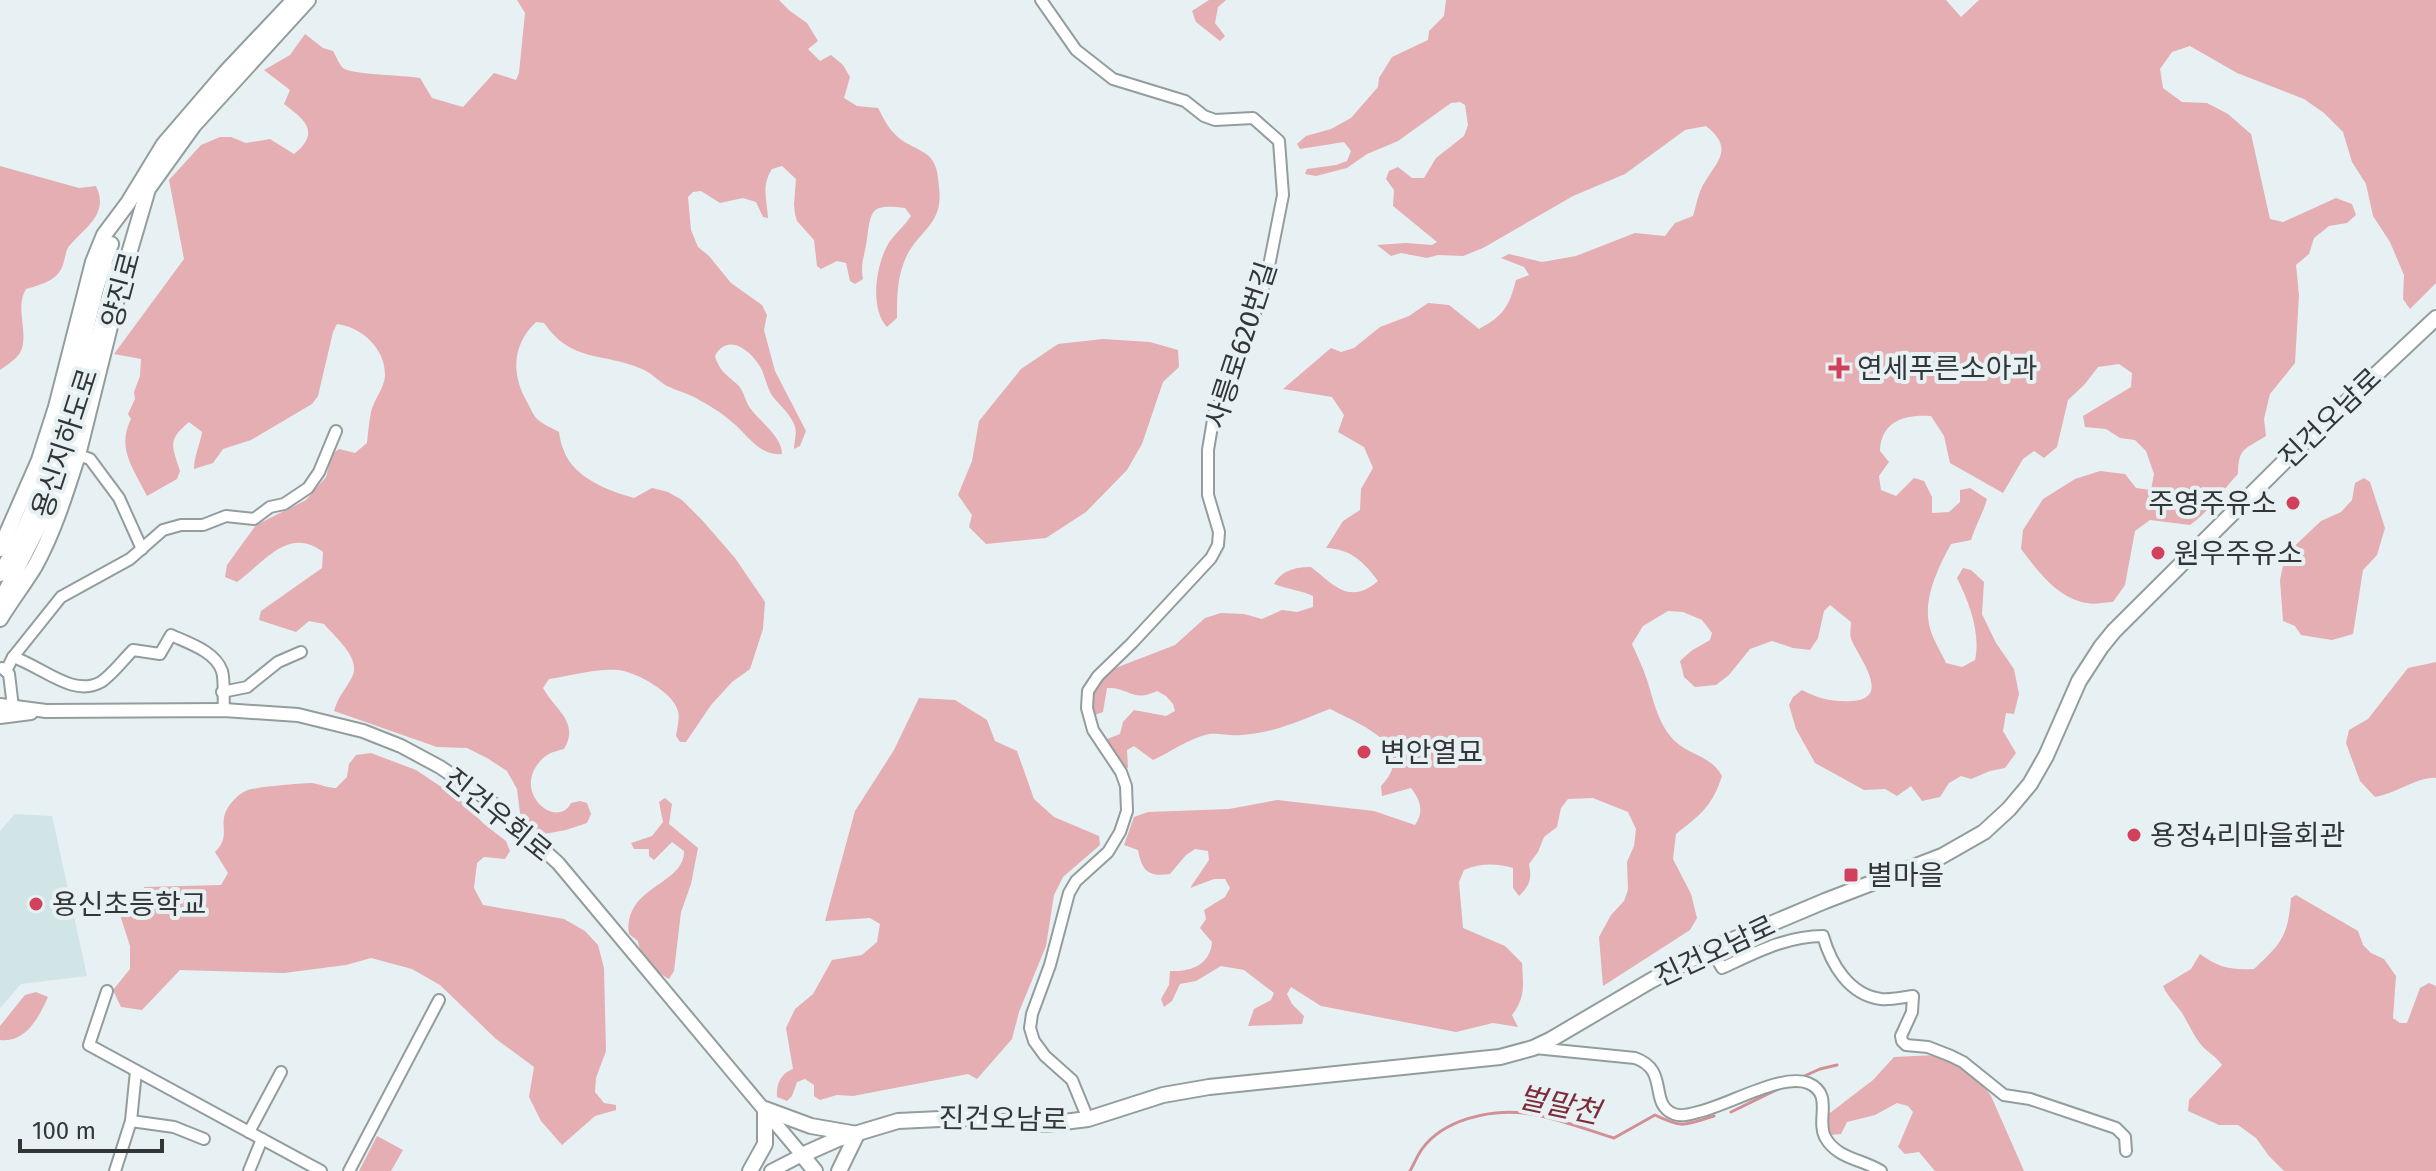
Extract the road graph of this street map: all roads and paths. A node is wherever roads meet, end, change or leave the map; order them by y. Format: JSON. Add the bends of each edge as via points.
{"nodes":[{"id":1,"x":294,"y":0,"type":"edge"},
{"id":2,"x":308,"y":0,"type":"edge"},
{"id":3,"x":1041,"y":0,"type":"edge"},
{"id":4,"x":148,"y":189,"type":"junction"},
{"id":5,"x":128,"y":203,"type":"junction"},
{"id":6,"x":2436,"y":318,"type":"edge"},
{"id":7,"x":336,"y":431,"type":"dead end"},
{"id":8,"x":78,"y":455,"type":"junction"},
{"id":9,"x":0,"y":549,"type":"edge"},
{"id":10,"x":142,"y":549,"type":"junction"},
{"id":11,"x":0,"y":574,"type":"edge"},
{"id":12,"x":0,"y":602,"type":"edge"},
{"id":13,"x":0,"y":619,"type":"edge"},
{"id":14,"x":301,"y":652,"type":"dead end"},
{"id":15,"x":13,"y":657,"type":"junction"},
{"id":16,"x":3,"y":670,"type":"edge"},
{"id":17,"x":222,"y":692,"type":"junction"},
{"id":18,"x":6,"y":706,"type":"edge"},
{"id":19,"x":224,"y":710,"type":"junction"},
{"id":20,"x":46,"y":711,"type":"junction"},
{"id":21,"x":0,"y":717,"type":"edge"},
{"id":22,"x":1711,"y":949,"type":"junction"},
{"id":23,"x":107,"y":991,"type":"dead end"},
{"id":24,"x":439,"y":1000,"type":"dead end"},
{"id":25,"x":1533,"y":1048,"type":"junction"},
{"id":26,"x":136,"y":1071,"type":"junction"},
{"id":27,"x":281,"y":1072,"type":"dead end"},
{"id":28,"x":765,"y":1109,"type":"junction"},
{"id":29,"x":1088,"y":1119,"type":"junction"},
{"id":30,"x":131,"y":1121,"type":"junction"},
{"id":31,"x":249,"y":1132,"type":"junction"},
{"id":32,"x":857,"y":1134,"type":"junction"},
{"id":33,"x":204,"y":1139,"type":"dead end"},
{"id":34,"x":262,"y":1139,"type":"junction"},
{"id":35,"x":2126,"y":1151,"type":"dead end"},
{"id":36,"x":802,"y":1155,"type":"junction"},
{"id":37,"x":115,"y":1171,"type":"edge"},
{"id":38,"x":249,"y":1171,"type":"edge"},
{"id":39,"x":321,"y":1171,"type":"edge"},
{"id":40,"x":349,"y":1171,"type":"edge"},
{"id":41,"x":750,"y":1171,"type":"edge"},
{"id":42,"x":771,"y":1171,"type":"edge"},
{"id":43,"x":815,"y":1171,"type":"edge"},
{"id":44,"x":839,"y":1171,"type":"edge"},
{"id":45,"x":1881,"y":1171,"type":"edge"}],
"edges":[{"from":1,"to":5,"type":"main road","name":"양진로","via":[[164,144]]},
{"from":2,"to":4,"type":"main road","name":"양진로","via":[[194,125]]},
{"from":3,"to":29,"type":"street","name":"사릉로620번길","via":[[1076,50],[1113,79],[1185,101],[1215,120],[1253,118],[1268,130],[1279,141],[1283,195],[1267,276],[1237,369],[1214,414],[1208,495],[1218,545],[1088,691],[1093,730],[1121,772],[1127,811],[1108,852],[1069,893],[1030,1028],[1045,1056],[1072,1080]]},
{"from":4,"to":8,"type":"main road","name":"양진로"},
{"from":4,"to":12,"type":"main road","name":"용신지하도로","via":[[111,284],[65,463]]},
{"from":5,"to":9,"type":"main road","name":"양진로","via":[[104,235],[93,262],[39,460]]},
{"from":5,"to":11,"type":"main road","name":"용신지하도로","via":[[90,306],[49,470]]},
{"from":6,"to":22,"type":"main road","name":"진건오남로","via":[[2114,631],[2079,681],[2030,784],[1997,821],[1942,856]]},
{"from":7,"to":10,"type":"street","via":[[308,488],[284,504],[254,519],[226,516],[163,530]]},
{"from":8,"to":10,"type":"street","via":[[90,459],[119,498]]},
{"from":8,"to":13,"type":"main road","name":"양진로","via":[[51,532]]},
{"from":10,"to":15,"type":"street","via":[[61,597]]},
{"from":14,"to":17,"type":"street","via":[[278,662],[247,687]]},
{"from":15,"to":16,"type":"street"},
{"from":15,"to":17,"type":"street","via":[[82,688],[102,682],[133,650],[160,654],[171,635],[215,659],[223,673]]},
{"from":16,"to":18,"type":"street","via":[[9,674]]},
{"from":17,"to":19,"type":"street"},
{"from":18,"to":20,"type":"street","name":"진건우회로"},
{"from":19,"to":20,"type":"street","name":"진건우회로"},
{"from":19,"to":28,"type":"street","name":"진건우회로","via":[[298,715],[363,731],[440,767],[490,801],[558,863]]},
{"from":20,"to":21,"type":"street","name":"진건우회로"},
{"from":22,"to":25,"type":"main road","name":"진건오남로"},
{"from":22,"to":35,"type":"street","via":[[1722,968],[1781,942],[1823,936],[1834,966],[1860,992],[1883,999],[1913,996],[1901,1036],[1906,1045],[1928,1047],[1963,1062],[2004,1095],[2116,1128],[2125,1137]]},
{"from":23,"to":26,"type":"street","via":[[89,1045]]},
{"from":24,"to":40,"type":"street"},
{"from":25,"to":29,"type":"main road","name":"진건오남로","via":[[1500,1057],[1198,1089]]},
{"from":25,"to":45,"type":"street","via":[[1644,1061],[1654,1070],[1666,1108],[1679,1115],[1716,1108],[1777,1083],[1808,1083],[1823,1099],[1824,1135],[1835,1151]]},
{"from":26,"to":30,"type":"street"},
{"from":26,"to":31,"type":"street"},
{"from":27,"to":31,"type":"street"},
{"from":28,"to":32,"type":"main road","via":[[811,1126]]},
{"from":28,"to":36,"type":"street","name":"진건우회로"},
{"from":28,"to":41,"type":"main road","via":[[765,1144]]},
{"from":29,"to":32,"type":"main road","name":"진건오남로","via":[[1037,1124],[923,1118]]},
{"from":30,"to":33,"type":"street","via":[[174,1127]]},
{"from":30,"to":37,"type":"street"},
{"from":31,"to":34,"type":"street"},
{"from":32,"to":36,"type":"main road","name":"진건오남로"},
{"from":32,"to":44,"type":"main road"},
{"from":34,"to":38,"type":"street"},
{"from":34,"to":39,"type":"street"},
{"from":36,"to":42,"type":"street","name":"진건오남로"},
{"from":36,"to":43,"type":"main road","name":"진건우회로"}]}
